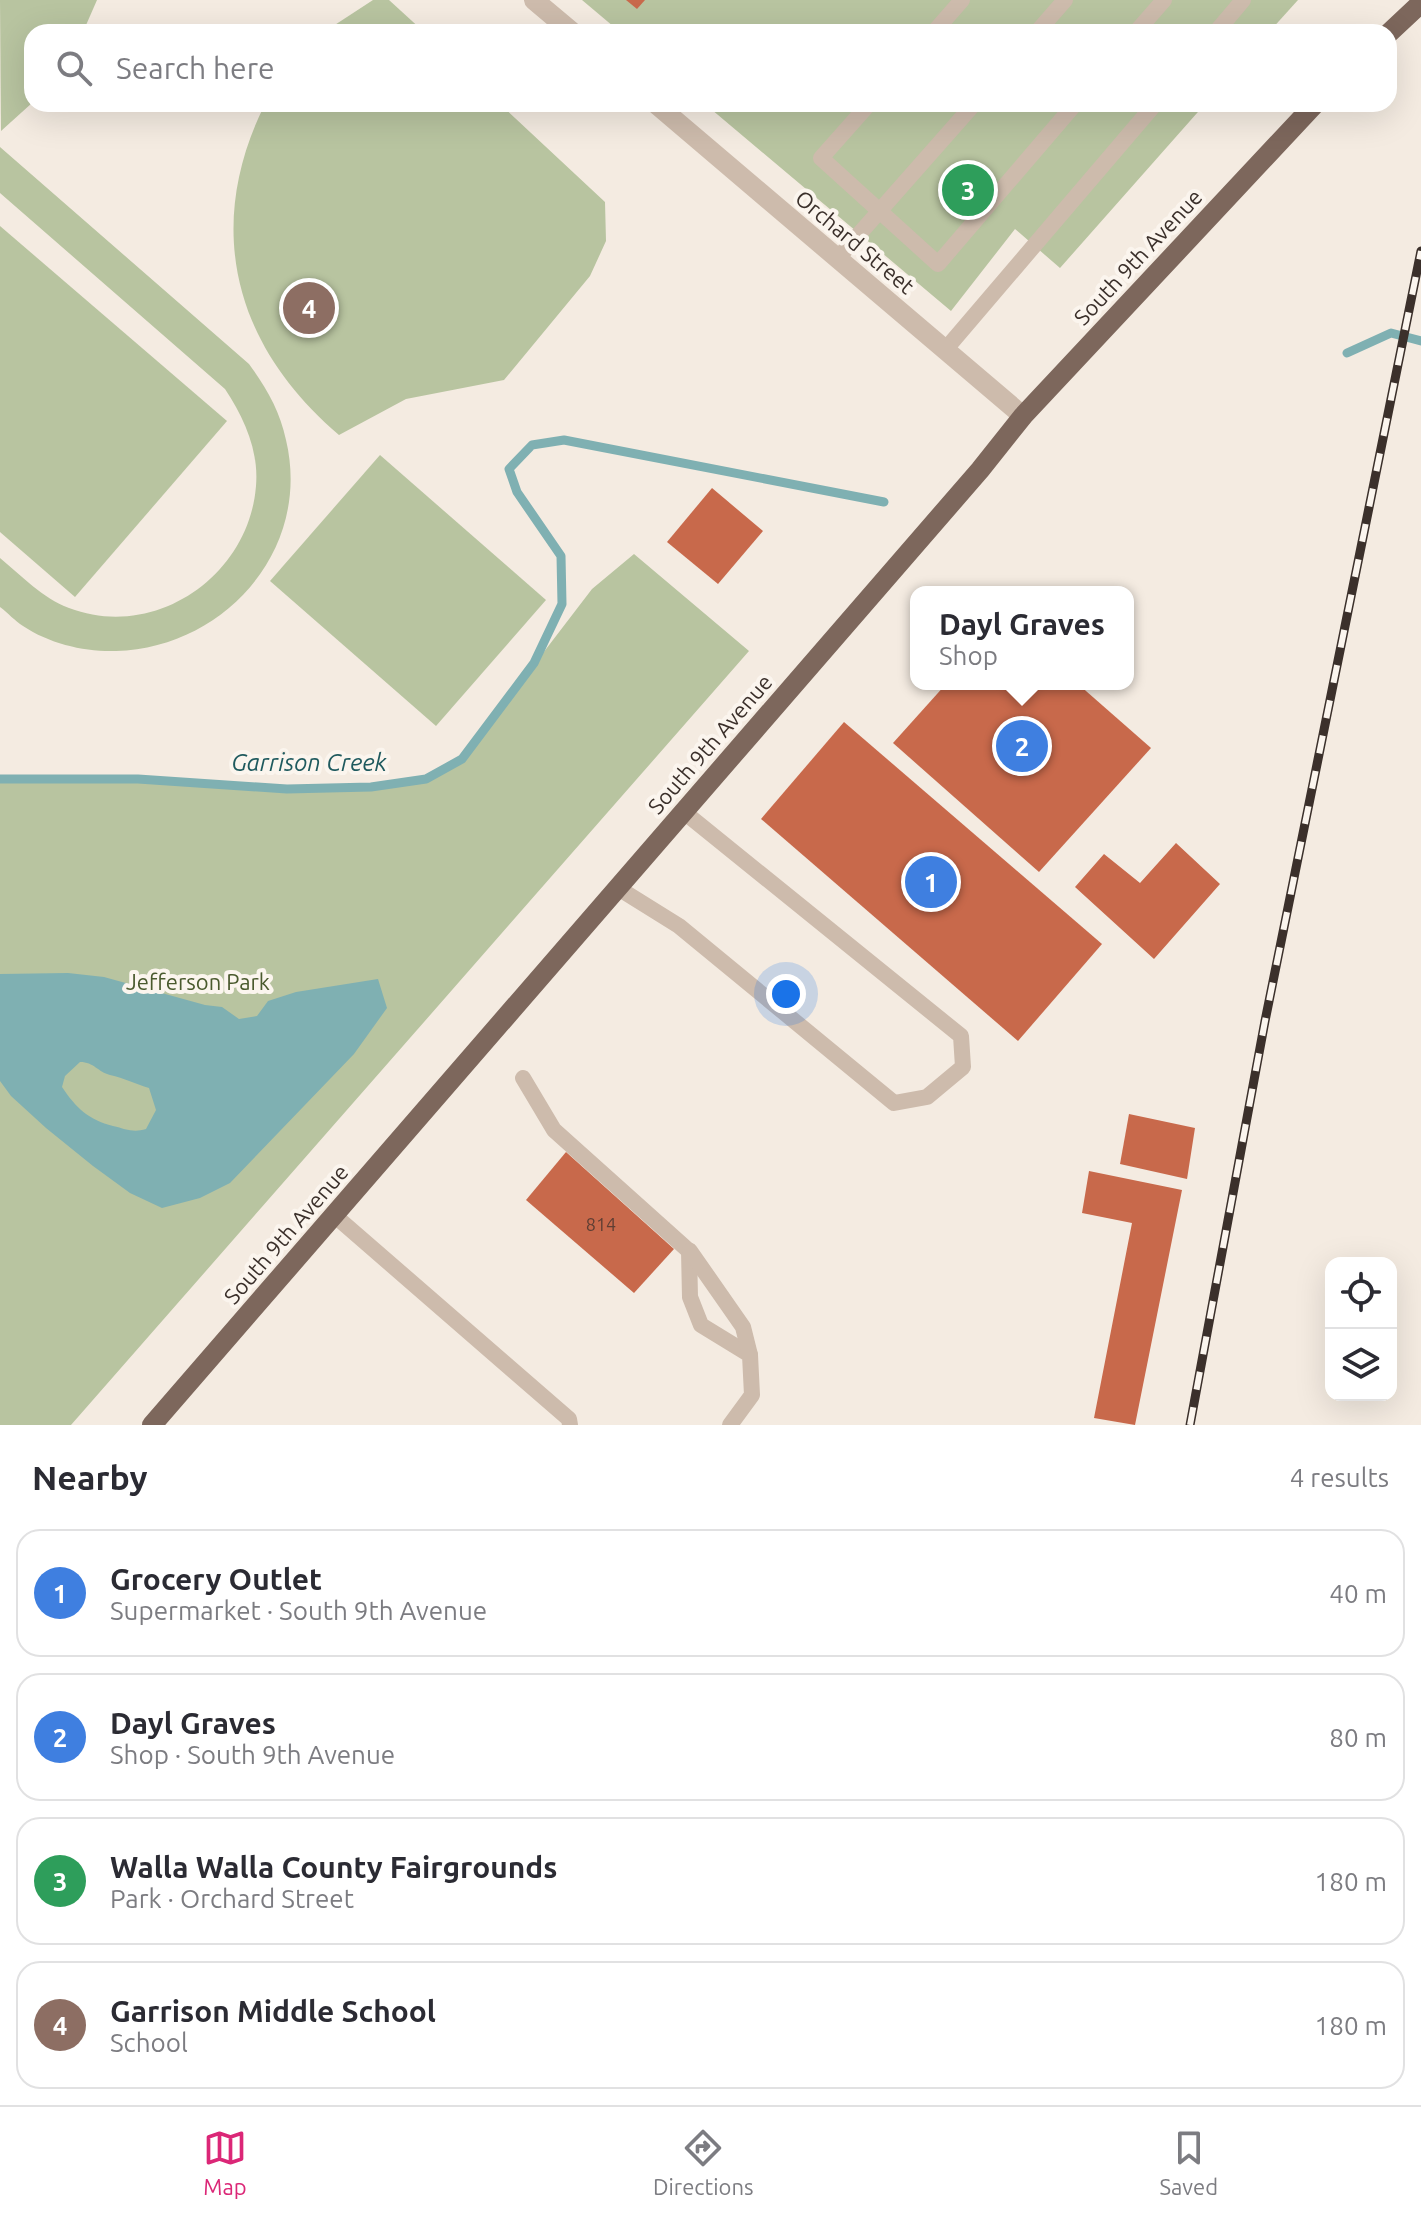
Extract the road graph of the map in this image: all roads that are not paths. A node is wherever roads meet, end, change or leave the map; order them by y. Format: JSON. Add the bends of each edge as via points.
{"nodes":[{"id":1,"x":534,"y":0,"type":"edge"},
{"id":2,"x":962,"y":0,"type":"edge"},
{"id":3,"x":1065,"y":0,"type":"edge"},
{"id":4,"x":1164,"y":0,"type":"edge"},
{"id":5,"x":1243,"y":0,"type":"edge"},
{"id":6,"x":1421,"y":3,"type":"edge"},
{"id":7,"x":562,"y":24,"type":"edge"},
{"id":8,"x":941,"y":24,"type":"edge"},
{"id":9,"x":1044,"y":24,"type":"edge"},
{"id":10,"x":1143,"y":24,"type":"edge"},
{"id":11,"x":1223,"y":24,"type":"edge"},
{"id":12,"x":1397,"y":26,"type":"edge"},
{"id":13,"x":665,"y":112,"type":"edge"},
{"id":14,"x":862,"y":112,"type":"edge"},
{"id":15,"x":967,"y":112,"type":"edge"},
{"id":16,"x":1068,"y":112,"type":"edge"},
{"id":17,"x":1148,"y":112,"type":"edge"},
{"id":18,"x":1308,"y":112,"type":"edge"},
{"id":19,"x":880,"y":212,"type":"junction"},
{"id":20,"x":838,"y":258,"type":"junction"},
{"id":21,"x":945,"y":350,"type":"junction"},
{"id":22,"x":1023,"y":416,"type":"junction"},
{"id":23,"x":684,"y":812,"type":"junction"},
{"id":24,"x":618,"y":888,"type":"junction"},
{"id":25,"x":523,"y":1078,"type":"dead end"},
{"id":26,"x":334,"y":1215,"type":"junction"},
{"id":27,"x":689,"y":1251,"type":"junction"},
{"id":28,"x":750,"y":1355,"type":"junction"},
{"id":29,"x":152,"y":1425,"type":"edge"},
{"id":30,"x":570,"y":1425,"type":"edge"},
{"id":31,"x":730,"y":1425,"type":"edge"}],
"edges":[{"from":1,"to":7,"type":"street"},
{"from":2,"to":8,"type":"lane"},
{"from":3,"to":9,"type":"lane"},
{"from":4,"to":10,"type":"lane"},
{"from":5,"to":11,"type":"lane"},
{"from":6,"to":12,"type":"main road"},
{"from":13,"to":20,"type":"street","name":"Orchard Street"},
{"from":14,"to":19,"type":"lane","via":[[821,158]]},
{"from":15,"to":19,"type":"lane"},
{"from":16,"to":19,"type":"lane","via":[[938,264]]},
{"from":17,"to":21,"type":"lane"},
{"from":18,"to":22,"type":"main road","name":"South 9th Avenue"},
{"from":19,"to":20,"type":"lane"},
{"from":20,"to":21,"type":"street","name":"Orchard Street"},
{"from":21,"to":22,"type":"street","name":"Orchard Street"},
{"from":22,"to":23,"type":"main road","name":"South 9th Avenue"},
{"from":23,"to":24,"type":"main road","name":"South 9th Avenue"},
{"from":23,"to":24,"type":"lane","via":[[961,1036],[963,1067],[927,1097],[894,1103],[679,926]]},
{"from":24,"to":26,"type":"main road","name":"South 9th Avenue"},
{"from":25,"to":27,"type":"lane","via":[[554,1130]]},
{"from":26,"to":29,"type":"main road","name":"South 9th Avenue"},
{"from":26,"to":30,"type":"lane"},
{"from":27,"to":28,"type":"lane","via":[[743,1327]]},
{"from":27,"to":28,"type":"lane","via":[[690,1297],[701,1325]]},
{"from":28,"to":31,"type":"lane","via":[[752,1395]]}]}
